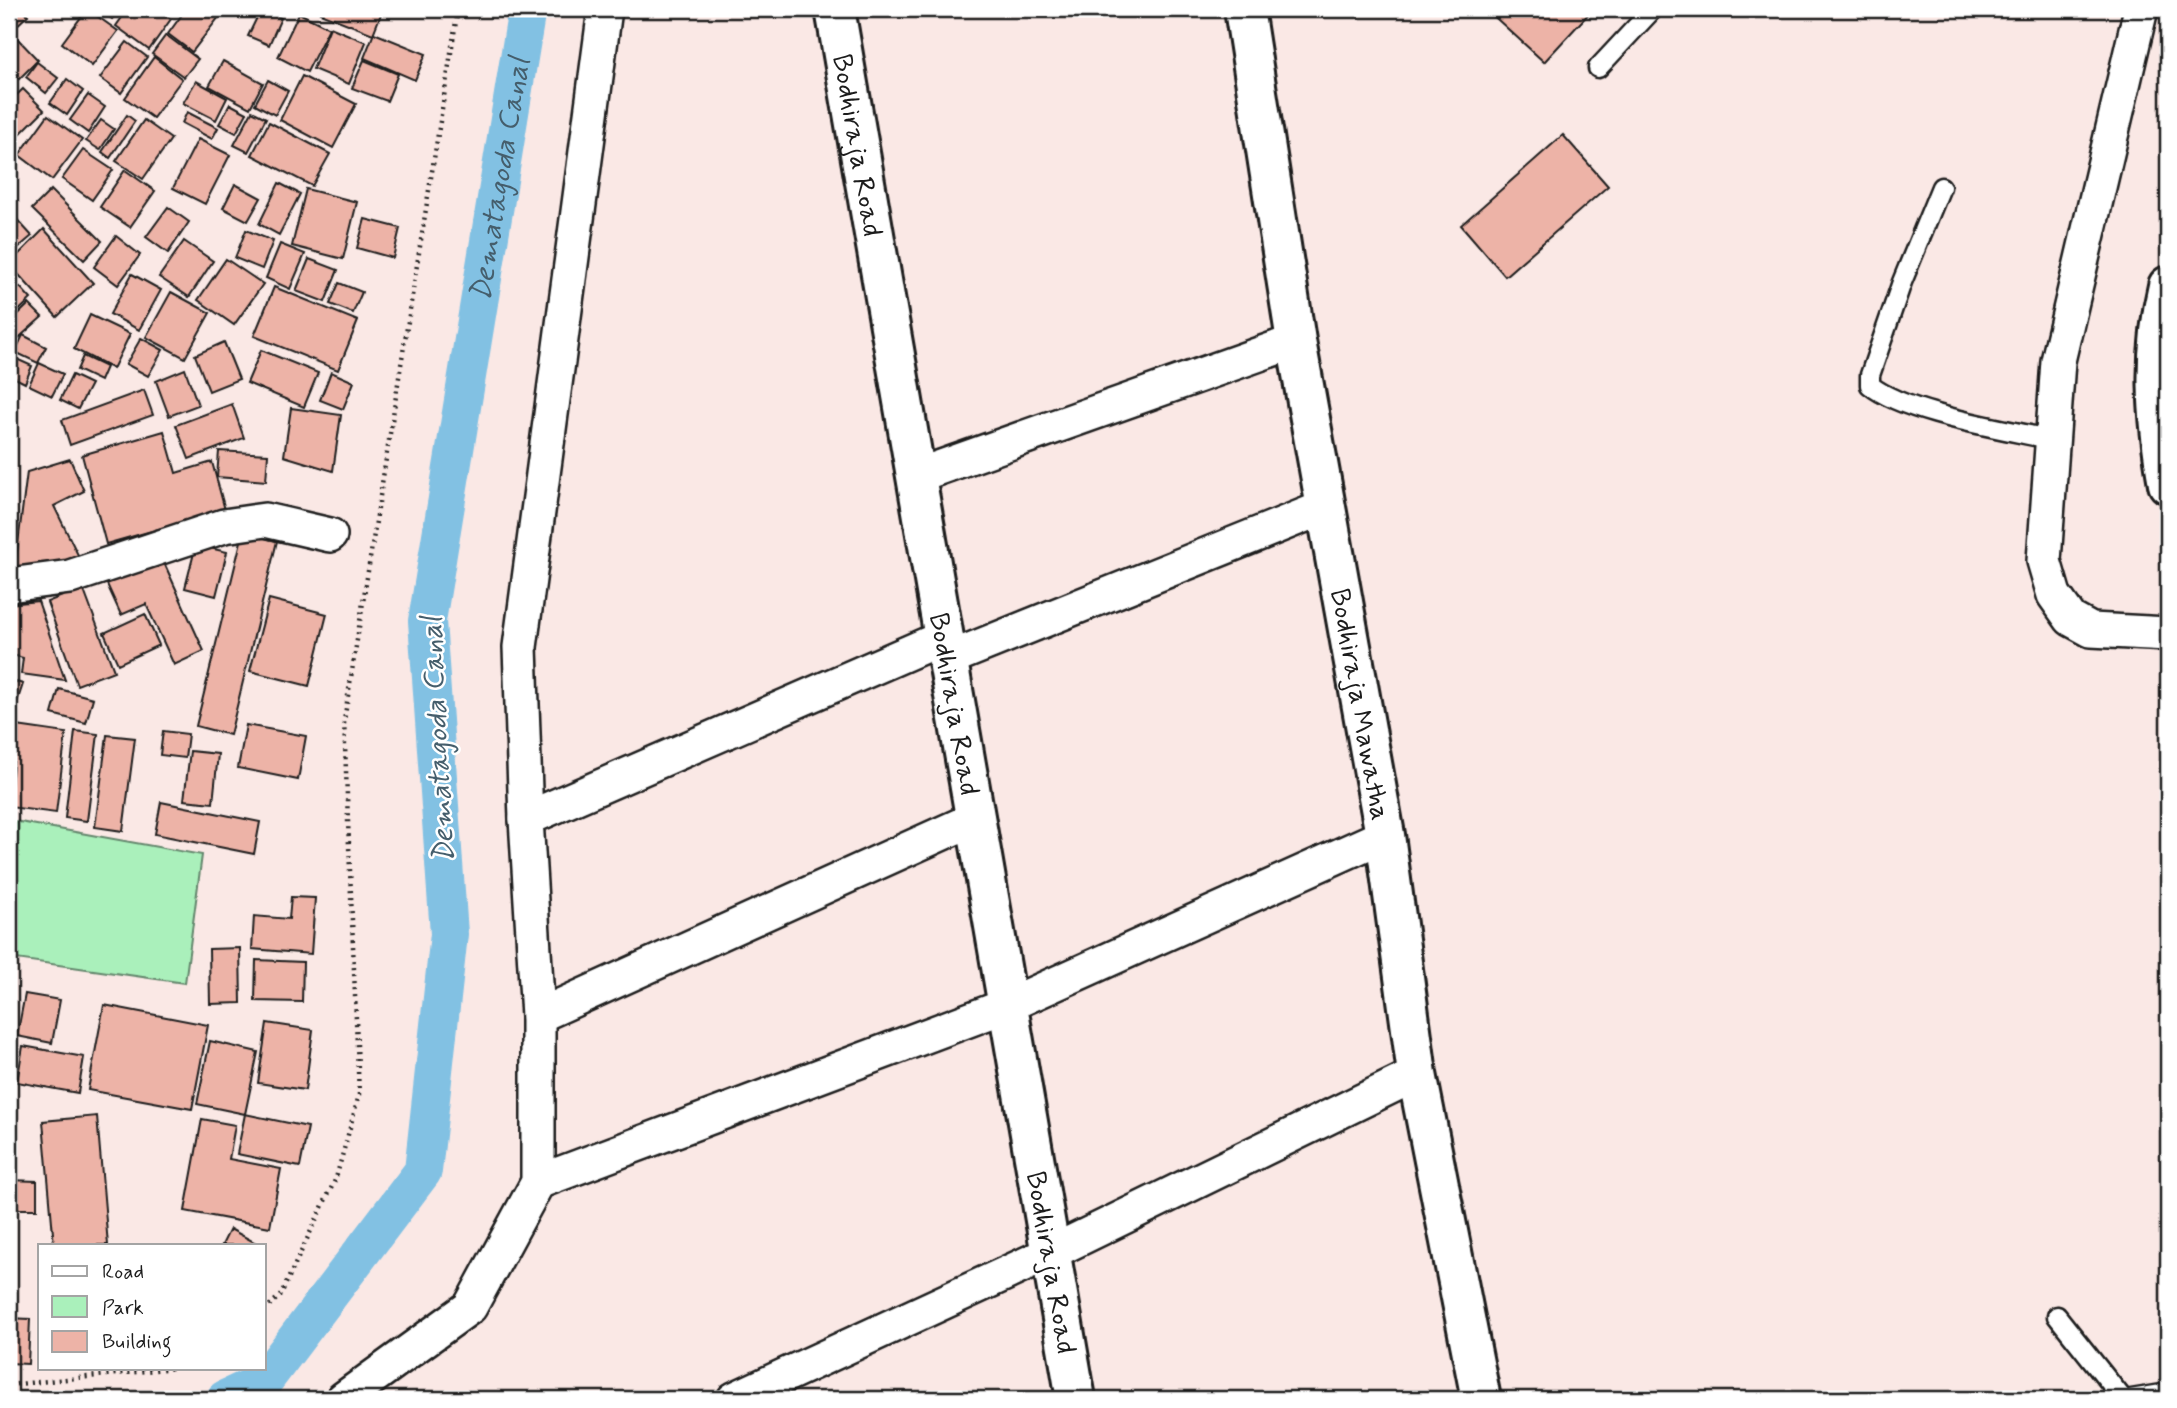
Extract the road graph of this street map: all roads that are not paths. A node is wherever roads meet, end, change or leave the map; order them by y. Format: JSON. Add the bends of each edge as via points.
{"nodes":[{"id":1,"x":605,"y":9,"type":"edge"},
{"id":2,"x":835,"y":9,"type":"edge"},
{"id":3,"x":1244,"y":9,"type":"edge"},
{"id":4,"x":1653,"y":9,"type":"edge"},
{"id":5,"x":2141,"y":9,"type":"edge"},
{"id":6,"x":1598,"y":68,"type":"dead end"},
{"id":7,"x":1941,"y":187,"type":"dead end"},
{"id":8,"x":2168,"y":286,"type":"edge"},
{"id":9,"x":1296,"y":341,"type":"junction"},
{"id":10,"x":2053,"y":440,"type":"junction"},
{"id":11,"x":916,"y":476,"type":"junction"},
{"id":12,"x":2168,"y":484,"type":"edge"},
{"id":13,"x":1325,"y":507,"type":"junction"},
{"id":14,"x":330,"y":535,"type":"dead end"},
{"id":15,"x":9,"y":585,"type":"edge"},
{"id":16,"x":2168,"y":634,"type":"edge"},
{"id":17,"x":946,"y":648,"type":"junction"},
{"id":18,"x":975,"y":818,"type":"junction"},
{"id":19,"x":526,"y":819,"type":"junction"},
{"id":20,"x":1385,"y":835,"type":"junction"},
{"id":21,"x":1008,"y":1005,"type":"junction"},
{"id":22,"x":538,"y":1016,"type":"junction"},
{"id":23,"x":1417,"y":1074,"type":"junction"},
{"id":24,"x":538,"y":1182,"type":"junction"},
{"id":25,"x":1051,"y":1253,"type":"junction"},
{"id":26,"x":2057,"y":1316,"type":"dead end"},
{"id":27,"x":2168,"y":1393,"type":"edge"},
{"id":28,"x":1073,"y":1398,"type":"edge"},
{"id":29,"x":343,"y":1399,"type":"edge"},
{"id":30,"x":734,"y":1399,"type":"edge"},
{"id":31,"x":1481,"y":1399,"type":"edge"},
{"id":32,"x":2123,"y":1399,"type":"edge"},
{"id":33,"x":2131,"y":1399,"type":"edge"}],
"edges":[{"from":1,"to":19,"type":"street","via":[[520,647]]},
{"from":2,"to":11,"type":"main road","name":"Bodhiraja Road"},
{"from":3,"to":9,"type":"main road","name":"Bodhiraja Mawatha"},
{"from":4,"to":6,"type":"lane"},
{"from":5,"to":10,"type":"street","via":[[2058,361]]},
{"from":7,"to":10,"type":"lane","via":[[1902,282],[1870,385],[1922,408]]},
{"from":8,"to":12,"type":"main road","via":[[2158,344],[2156,400]]},
{"from":9,"to":11,"type":"street"},
{"from":9,"to":13,"type":"main road","name":"Bodhiraja Mawatha"},
{"from":10,"to":16,"type":"street","via":[[2044,561],[2054,595],[2071,619],[2091,630]]},
{"from":11,"to":17,"type":"main road","name":"Bodhiraja Road"},
{"from":13,"to":17,"type":"street"},
{"from":13,"to":20,"type":"main road","name":"Bodhiraja Mawatha"},
{"from":14,"to":15,"type":"street","via":[[265,520],[224,526],[70,577]]},
{"from":17,"to":18,"type":"main road","name":"Bodhiraja Road"},
{"from":17,"to":19,"type":"street"},
{"from":18,"to":21,"type":"main road","name":"Bodhiraja Road"},
{"from":18,"to":22,"type":"street"},
{"from":19,"to":22,"type":"street"},
{"from":20,"to":21,"type":"street"},
{"from":20,"to":23,"type":"main road","name":"Bodhiraja Mawatha"},
{"from":21,"to":24,"type":"street"},
{"from":21,"to":25,"type":"main road","name":"Bodhiraja Road"},
{"from":22,"to":24,"type":"street"},
{"from":23,"to":25,"type":"street"},
{"from":23,"to":31,"type":"main road","name":"Bodhiraja Mawatha"},
{"from":24,"to":29,"type":"street","via":[[470,1307]]},
{"from":25,"to":28,"type":"main road","name":"Bodhiraja Road"},
{"from":25,"to":30,"type":"street"},
{"from":26,"to":32,"type":"lane"},
{"from":27,"to":33,"type":"lane"}]}
